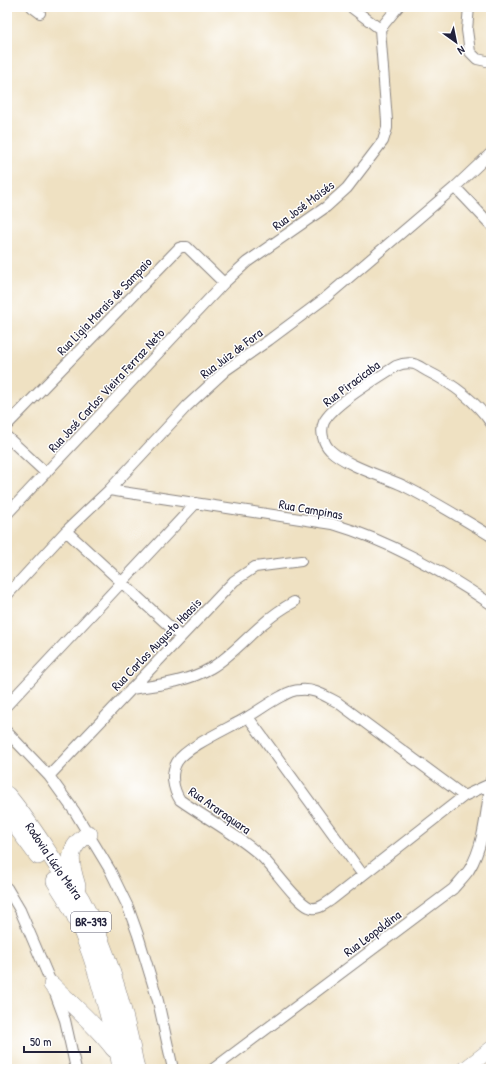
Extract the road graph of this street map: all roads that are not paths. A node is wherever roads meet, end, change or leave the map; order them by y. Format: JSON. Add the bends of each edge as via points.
{"nodes":[{"id":1,"x":351,"y":7,"type":"edge"},
{"id":2,"x":398,"y":7,"type":"edge"},
{"id":3,"x":469,"y":7,"type":"edge"},
{"id":4,"x":380,"y":29,"type":"junction"},
{"id":5,"x":491,"y":62,"type":"edge"},
{"id":6,"x":491,"y":153,"type":"edge"},
{"id":7,"x":455,"y":187,"type":"junction"},
{"id":8,"x":491,"y":225,"type":"edge"},
{"id":9,"x":224,"y":283,"type":"junction"},
{"id":10,"x":491,"y":424,"type":"edge"},
{"id":11,"x":7,"y":425,"type":"edge"},
{"id":12,"x":7,"y":437,"type":"edge"},
{"id":13,"x":46,"y":473,"type":"junction"},
{"id":14,"x":109,"y":490,"type":"junction"},
{"id":15,"x":196,"y":503,"type":"junction"},
{"id":16,"x":7,"y":514,"type":"edge"},
{"id":17,"x":66,"y":531,"type":"junction"},
{"id":18,"x":491,"y":536,"type":"edge"},
{"id":19,"x":301,"y":561,"type":"dead end"},
{"id":20,"x":122,"y":583,"type":"junction"},
{"id":21,"x":7,"y":595,"type":"edge"},
{"id":22,"x":294,"y":602,"type":"dead end"},
{"id":23,"x":491,"y":604,"type":"edge"},
{"id":24,"x":180,"y":637,"type":"junction"},
{"id":25,"x":131,"y":689,"type":"junction"},
{"id":26,"x":7,"y":705,"type":"edge"},
{"id":27,"x":248,"y":717,"type":"junction"},
{"id":28,"x":7,"y":732,"type":"edge"},
{"id":29,"x":49,"y":776,"type":"junction"},
{"id":30,"x":491,"y":782,"type":"edge"},
{"id":31,"x":7,"y":795,"type":"edge"},
{"id":32,"x":464,"y":796,"type":"junction"},
{"id":33,"x":7,"y":814,"type":"edge"},
{"id":34,"x":89,"y":834,"type":"junction"},
{"id":35,"x":363,"y":875,"type":"junction"},
{"id":36,"x":7,"y":888,"type":"edge"},
{"id":37,"x":80,"y":898,"type":"junction"},
{"id":38,"x":52,"y":985,"type":"junction"},
{"id":39,"x":491,"y":1049,"type":"edge"},
{"id":40,"x":124,"y":1058,"type":"edge"},
{"id":41,"x":76,"y":1069,"type":"edge"},
{"id":42,"x":136,"y":1069,"type":"edge"},
{"id":43,"x":141,"y":1069,"type":"edge"},
{"id":44,"x":174,"y":1069,"type":"edge"},
{"id":45,"x":213,"y":1069,"type":"edge"},
{"id":46,"x":465,"y":1069,"type":"edge"}],
"edges":[{"from":1,"to":4,"type":"street"},
{"from":2,"to":4,"type":"street"},
{"from":3,"to":5,"type":"street","via":[[467,30],[470,52],[477,59]]},
{"from":4,"to":9,"type":"street","name":"Rua José Moisés","via":[[387,121],[383,141],[347,188],[326,207],[247,262]]},
{"from":6,"to":7,"type":"street","name":"Rua Juiz de Fora"},
{"from":7,"to":8,"type":"street"},
{"from":7,"to":14,"type":"street","name":"Rua Juiz de Fora","via":[[324,298],[226,370],[187,406]]},
{"from":9,"to":11,"type":"street","name":"Rua Ligia Morais de Sampaio","via":[[187,247],[179,248]]},
{"from":9,"to":13,"type":"street","name":"Rua José Carlos Vieira Ferraz Neto"},
{"from":10,"to":18,"type":"street","name":"Rua Piracicaba","via":[[466,395],[438,376],[413,364],[404,363],[331,411],[322,431],[324,444],[330,451],[348,462],[404,486]]},
{"from":12,"to":13,"type":"street"},
{"from":13,"to":16,"type":"street","name":"Rua José Carlos Vieira Ferraz Neto"},
{"from":14,"to":15,"type":"street","name":"Rua Campinas"},
{"from":14,"to":17,"type":"street","name":"Rua Juiz de Fora"},
{"from":15,"to":20,"type":"street"},
{"from":15,"to":23,"type":"street","name":"Rua Campinas","via":[[333,524],[356,531],[454,579]]},
{"from":17,"to":20,"type":"street"},
{"from":17,"to":21,"type":"street","name":"Rua Juiz de Fora"},
{"from":19,"to":24,"type":"street","name":"Rua Carlos Augusto Haasis","via":[[255,567],[245,573],[234,581]]},
{"from":20,"to":24,"type":"street"},
{"from":20,"to":26,"type":"street"},
{"from":22,"to":25,"type":"street","via":[[272,616],[226,658],[210,669],[189,678]]},
{"from":24,"to":25,"type":"street","name":"Rua Carlos Augusto Haasis"},
{"from":25,"to":29,"type":"street","name":"Rua Carlos Augusto Haasis"},
{"from":27,"to":32,"type":"street","name":"Rua Araraquara","via":[[284,695],[299,690],[322,694],[337,702]]},
{"from":27,"to":35,"type":"street"},
{"from":27,"to":35,"type":"street","name":"Rua Araraquara","via":[[194,748],[176,763],[173,783],[180,800],[250,848],[310,908],[319,907],[331,900]]},
{"from":28,"to":29,"type":"street"},
{"from":29,"to":34,"type":"street"},
{"from":30,"to":32,"type":"street","name":"Rua Araraquara"},
{"from":30,"to":45,"type":"street","name":"Rua Leopoldina","via":[[477,853],[469,870],[453,889]]},
{"from":31,"to":37,"type":"main road","name":"Rodovia Lúcio Meira","number":"BR-393","via":[[23,814]]},
{"from":32,"to":35,"type":"street","name":"Rua Araraquara"},
{"from":33,"to":40,"type":"main road","name":"Rodovia Lúcio Meira","number":"BR-393","via":[[64,894],[83,932]]},
{"from":34,"to":37,"type":"main road","via":[[76,843],[71,858]]},
{"from":34,"to":44,"type":"street","via":[[110,870],[136,928],[158,1001]]},
{"from":36,"to":38,"type":"street","via":[[20,910]]},
{"from":37,"to":40,"type":"main road","name":"Rodovia Lúcio Meira","number":"BR-393","via":[[97,935],[120,998]]},
{"from":38,"to":40,"type":"main road"},
{"from":38,"to":41,"type":"street","via":[[65,1020]]},
{"from":39,"to":46,"type":"street"},
{"from":40,"to":42,"type":"main road","name":"Rodovia Lúcio Meira","number":"BR-393"},
{"from":40,"to":43,"type":"main road"}]}
